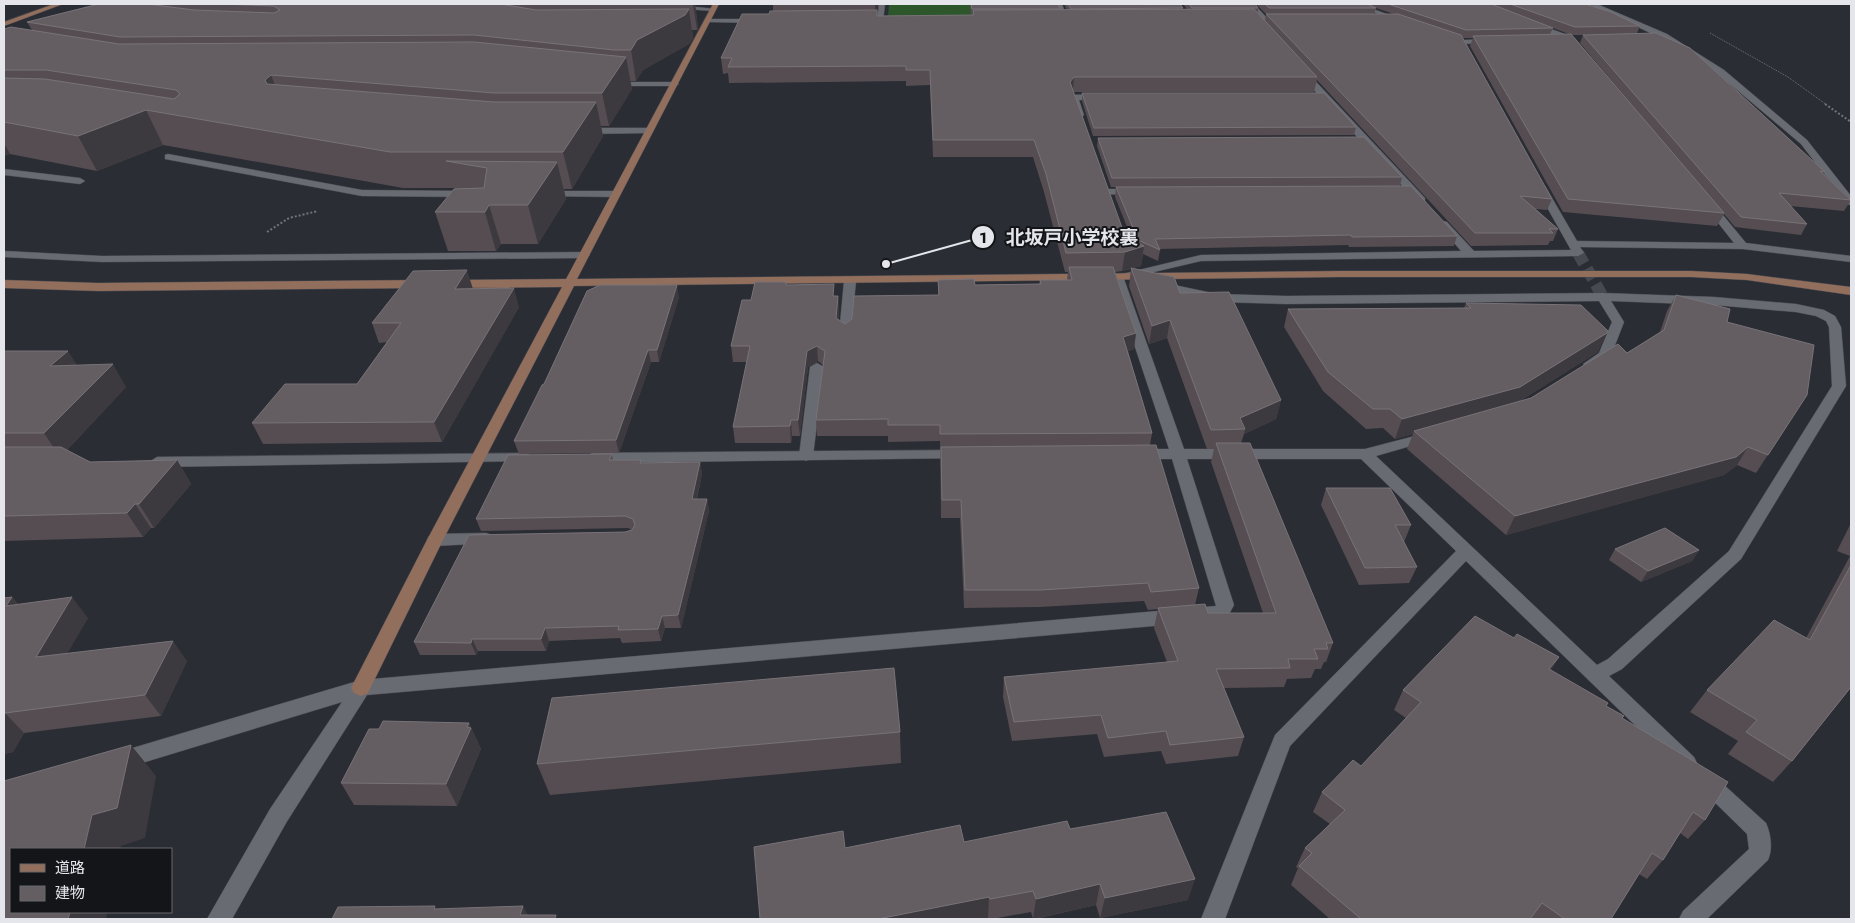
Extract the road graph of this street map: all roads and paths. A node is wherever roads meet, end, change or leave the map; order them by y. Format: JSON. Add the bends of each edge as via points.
{"nodes":[{"id":1,"x":60,"y":4,"type":"edge"},
{"id":2,"x":641,"y":4,"type":"edge"},
{"id":3,"x":882,"y":4,"type":"edge"},
{"id":4,"x":1059,"y":4,"type":"edge"},
{"id":5,"x":1354,"y":4,"type":"edge"},
{"id":6,"x":1592,"y":4,"type":"edge"},
{"id":7,"x":1254,"y":6,"type":"edge"},
{"id":8,"x":715,"y":7,"type":"edge"},
{"id":9,"x":1265,"y":19,"type":"junction"},
{"id":10,"x":1274,"y":19,"type":"edge"},
{"id":11,"x":1368,"y":19,"type":"edge"},
{"id":12,"x":1396,"y":19,"type":"junction"},
{"id":13,"x":1056,"y":20,"type":"edge"},
{"id":14,"x":1066,"y":20,"type":"junction"},
{"id":15,"x":1075,"y":20,"type":"edge"},
{"id":16,"x":708,"y":21,"type":"junction"},
{"id":17,"x":766,"y":21,"type":"edge"},
{"id":18,"x":870,"y":21,"type":"edge"},
{"id":19,"x":880,"y":21,"type":"junction"},
{"id":20,"x":889,"y":21,"type":"edge"},
{"id":21,"x":1528,"y":23,"type":"edge"},
{"id":22,"x":4,"y":24,"type":"edge"},
{"id":23,"x":1260,"y":26,"type":"edge"},
{"id":24,"x":1415,"y":26,"type":"edge"},
{"id":25,"x":1433,"y":32,"type":"edge"},
{"id":26,"x":1708,"y":32,"type":"dead end"},
{"id":27,"x":1664,"y":36,"type":"junction"},
{"id":28,"x":1645,"y":37,"type":"edge"},
{"id":29,"x":1575,"y":39,"type":"junction"},
{"id":30,"x":1551,"y":40,"type":"edge"},
{"id":31,"x":1501,"y":41,"type":"edge"},
{"id":32,"x":1583,"y":54,"type":"edge"},
{"id":33,"x":1292,"y":61,"type":"edge"},
{"id":34,"x":600,"y":82,"type":"edge"},
{"id":35,"x":675,"y":84,"type":"junction"},
{"id":36,"x":1114,"y":97,"type":"edge"},
{"id":37,"x":1851,"y":122,"type":"edge"},
{"id":38,"x":1084,"y":123,"type":"edge"},
{"id":39,"x":571,"y":131,"type":"edge"},
{"id":40,"x":649,"y":131,"type":"junction"},
{"id":41,"x":168,"y":158,"type":"dead end"},
{"id":42,"x":4,"y":172,"type":"edge"},
{"id":43,"x":1534,"y":174,"type":"edge"},
{"id":44,"x":80,"y":181,"type":"dead end"},
{"id":45,"x":1413,"y":190,"type":"junction"},
{"id":46,"x":1393,"y":191,"type":"edge"},
{"id":47,"x":1106,"y":192,"type":"edge"},
{"id":48,"x":1146,"y":192,"type":"edge"},
{"id":49,"x":479,"y":194,"type":"edge"},
{"id":50,"x":537,"y":194,"type":"edge"},
{"id":51,"x":615,"y":194,"type":"junction"},
{"id":52,"x":1704,"y":200,"type":"edge"},
{"id":53,"x":1851,"y":202,"type":"edge"},
{"id":54,"x":1426,"y":205,"type":"edge"},
{"id":55,"x":1438,"y":219,"type":"edge"},
{"id":56,"x":1572,"y":244,"type":"junction"},
{"id":57,"x":1743,"y":246,"type":"junction"},
{"id":58,"x":4,"y":254,"type":"edge"},
{"id":59,"x":584,"y":255,"type":"junction"},
{"id":60,"x":1470,"y":255,"type":"junction"},
{"id":61,"x":1851,"y":259,"type":"edge"},
{"id":62,"x":1118,"y":278,"type":"junction"},
{"id":63,"x":850,"y":280,"type":"junction"},
{"id":64,"x":569,"y":283,"type":"junction"},
{"id":65,"x":4,"y":284,"type":"edge"},
{"id":66,"x":1851,"y":291,"type":"edge"},
{"id":67,"x":1603,"y":297,"type":"junction"},
{"id":68,"x":845,"y":334,"type":"edge"},
{"id":69,"x":817,"y":367,"type":"dead end"},
{"id":70,"x":1581,"y":370,"type":"edge"},
{"id":71,"x":1441,"y":432,"type":"edge"},
{"id":72,"x":1178,"y":453,"type":"junction"},
{"id":73,"x":1129,"y":454,"type":"edge"},
{"id":74,"x":1365,"y":454,"type":"junction"},
{"id":75,"x":972,"y":455,"type":"edge"},
{"id":76,"x":806,"y":456,"type":"junction"},
{"id":77,"x":478,"y":458,"type":"junction"},
{"id":78,"x":538,"y":458,"type":"edge"},
{"id":79,"x":577,"y":458,"type":"edge"},
{"id":80,"x":146,"y":462,"type":"edge"},
{"id":81,"x":503,"y":539,"type":"edge"},
{"id":82,"x":435,"y":540,"type":"junction"},
{"id":83,"x":1467,"y":550,"type":"junction"},
{"id":84,"x":1595,"y":675,"type":"junction"},
{"id":85,"x":361,"y":688,"type":"junction"},
{"id":86,"x":98,"y":767,"type":"edge"},
{"id":87,"x":219,"y":919,"type":"edge"},
{"id":88,"x":1213,"y":919,"type":"edge"},
{"id":89,"x":1691,"y":919,"type":"edge"}],
"edges":[{"from":1,"to":22,"type":"street"},
{"from":2,"to":8,"type":"street"},
{"from":3,"to":19,"type":"street"},
{"from":4,"to":14,"type":"street"},
{"from":5,"to":12,"type":"street"},
{"from":6,"to":27,"type":"street"},
{"from":7,"to":9,"type":"street"},
{"from":8,"to":16,"type":"street"},
{"from":9,"to":10,"type":"street"},
{"from":9,"to":23,"type":"street","via":[[1254,19]]},
{"from":11,"to":12,"type":"street"},
{"from":12,"to":24,"type":"street"},
{"from":13,"to":14,"type":"street"},
{"from":14,"to":15,"type":"street"},
{"from":16,"to":17,"type":"street"},
{"from":16,"to":35,"type":"street","via":[[697,34]]},
{"from":18,"to":19,"type":"street"},
{"from":19,"to":20,"type":"street"},
{"from":21,"to":29,"type":"street"},
{"from":25,"to":31,"type":"street","via":[[1464,47]]},
{"from":26,"to":37,"type":"path","via":[[1788,77]]},
{"from":27,"to":28,"type":"street"},
{"from":27,"to":53,"type":"street","via":[[1721,72],[1804,142]]},
{"from":29,"to":30,"type":"street"},
{"from":29,"to":32,"type":"street"},
{"from":33,"to":45,"type":"street","via":[[1358,140]]},
{"from":34,"to":35,"type":"street"},
{"from":35,"to":40,"type":"street"},
{"from":36,"to":38,"type":"street","via":[[1074,97]]},
{"from":39,"to":40,"type":"street"},
{"from":40,"to":51,"type":"street"},
{"from":41,"to":49,"type":"street","via":[[362,193]]},
{"from":42,"to":44,"type":"street"},
{"from":43,"to":56,"type":"street"},
{"from":45,"to":46,"type":"street"},
{"from":45,"to":54,"type":"street"},
{"from":47,"to":48,"type":"street"},
{"from":50,"to":51,"type":"street"},
{"from":51,"to":59,"type":"street"},
{"from":52,"to":57,"type":"street"},
{"from":55,"to":60,"type":"street"},
{"from":56,"to":57,"type":"street"},
{"from":56,"to":60,"type":"street","via":[[1578,253]]},
{"from":57,"to":61,"type":"street"},
{"from":58,"to":59,"type":"street","via":[[102,259]]},
{"from":59,"to":64,"type":"street"},
{"from":60,"to":62,"type":"street","via":[[1201,258],[1152,265]]},
{"from":62,"to":63,"type":"street"},
{"from":62,"to":66,"type":"street","via":[[1692,274],[1747,277]]},
{"from":62,"to":67,"type":"street","via":[[1217,298]]},
{"from":62,"to":72,"type":"street"},
{"from":63,"to":64,"type":"street"},
{"from":63,"to":68,"type":"street"},
{"from":64,"to":65,"type":"street","via":[[98,287]]},
{"from":64,"to":77,"type":"street"},
{"from":67,"to":70,"type":"street","via":[[1618,322],[1605,355]]},
{"from":67,"to":84,"type":"street","via":[[1714,301],[1820,313],[1831,319],[1835,327],[1839,386],[1735,555],[1615,664]]},
{"from":69,"to":76,"type":"street"},
{"from":71,"to":74,"type":"street"},
{"from":72,"to":73,"type":"street"},
{"from":72,"to":74,"type":"street"},
{"from":72,"to":85,"type":"street","via":[[1225,605],[1222,611]]},
{"from":74,"to":83,"type":"street"},
{"from":75,"to":76,"type":"street"},
{"from":76,"to":79,"type":"street"},
{"from":77,"to":78,"type":"street"},
{"from":77,"to":80,"type":"street"},
{"from":77,"to":82,"type":"street"},
{"from":81,"to":82,"type":"street"},
{"from":82,"to":85,"type":"street"},
{"from":83,"to":84,"type":"street"},
{"from":83,"to":88,"type":"street","via":[[1282,741]]},
{"from":84,"to":89,"type":"street","via":[[1758,830],[1760,853]]},
{"from":85,"to":86,"type":"street"},
{"from":85,"to":87,"type":"street","via":[[278,816]]}]}
